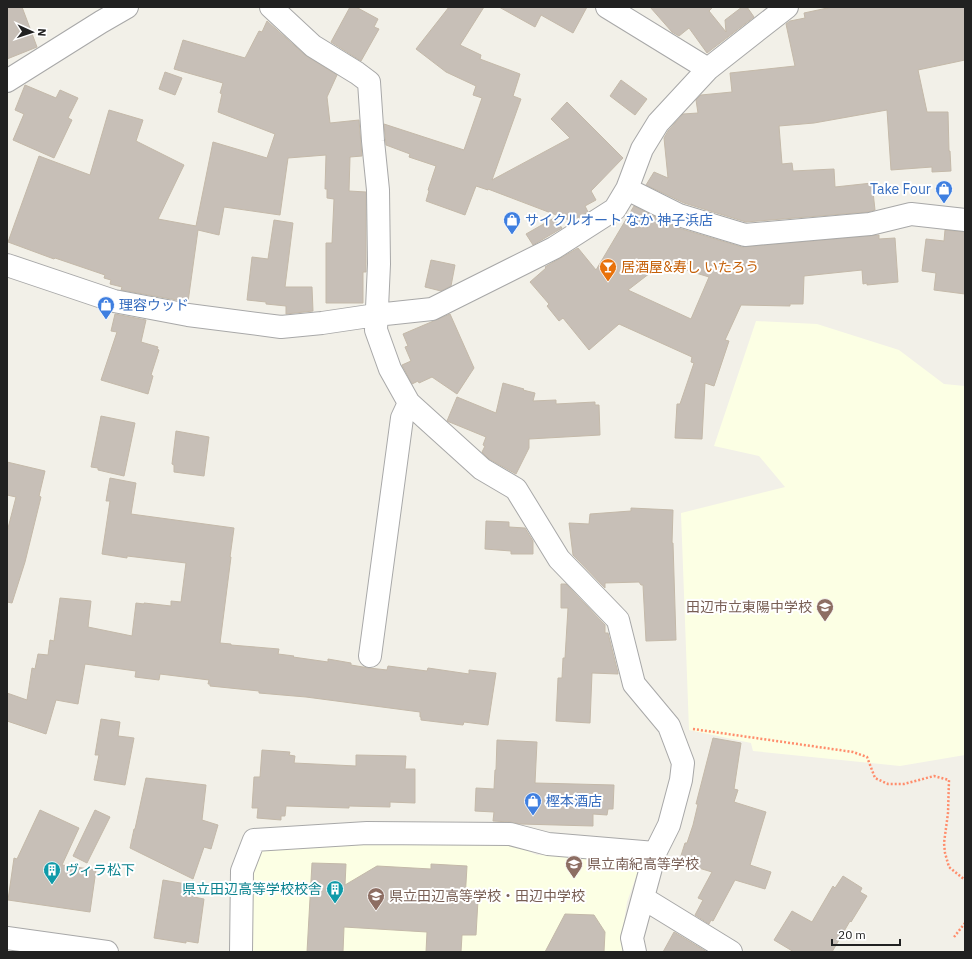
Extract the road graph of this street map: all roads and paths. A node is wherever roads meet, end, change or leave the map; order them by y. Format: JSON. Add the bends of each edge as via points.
{"nodes":[{"id":1,"x":127,"y":7,"type":"edge"},
{"id":2,"x":271,"y":7,"type":"edge"},
{"id":3,"x":607,"y":7,"type":"edge"},
{"id":4,"x":787,"y":7,"type":"edge"},
{"id":5,"x":708,"y":69,"type":"junction"},
{"id":6,"x":7,"y":82,"type":"edge"},
{"id":7,"x":627,"y":189,"type":"junction"},
{"id":8,"x":965,"y":220,"type":"edge"},
{"id":9,"x":7,"y":265,"type":"edge"},
{"id":10,"x":376,"y":315,"type":"junction"},
{"id":11,"x":409,"y":403,"type":"junction"},
{"id":12,"x":370,"y":656,"type":"dead end"},
{"id":13,"x":669,"y":726,"type":"junction"},
{"id":14,"x":655,"y":853,"type":"junction"},
{"id":15,"x":965,"y":880,"type":"edge"},
{"id":16,"x":643,"y":898,"type":"junction"},
{"id":17,"x":965,"y":924,"type":"edge"},
{"id":18,"x":954,"y":937,"type":"dead end"},
{"id":19,"x":7,"y":938,"type":"edge"},
{"id":20,"x":107,"y":952,"type":"edge"},
{"id":21,"x":241,"y":952,"type":"edge"},
{"id":22,"x":635,"y":952,"type":"edge"},
{"id":23,"x":731,"y":952,"type":"edge"}],
"edges":[{"from":1,"to":6,"type":"street"},
{"from":2,"to":10,"type":"street","via":[[313,46],[369,82],[378,190],[379,264]]},
{"from":3,"to":5,"type":"street"},
{"from":4,"to":5,"type":"street"},
{"from":5,"to":7,"type":"street","via":[[658,123],[642,148]]},
{"from":7,"to":8,"type":"street","via":[[679,214],[745,235],[870,224],[911,214]]},
{"from":7,"to":10,"type":"street","via":[[615,209],[554,248],[439,306]]},
{"from":9,"to":10,"type":"street","via":[[114,301],[188,315],[281,327]]},
{"from":10,"to":11,"type":"street","via":[[376,330],[390,369]]},
{"from":11,"to":12,"type":"street","via":[[402,418]]},
{"from":11,"to":13,"type":"street","via":[[482,469],[516,489],[559,559],[618,620],[634,684]]},
{"from":13,"to":14,"type":"street","via":[[683,763],[669,825]]},
{"from":13,"to":15,"type":"path","via":[[852,752],[867,757],[875,778],[888,784],[904,784],[934,776],[949,780],[945,854],[949,867]]},
{"from":14,"to":16,"type":"street"},
{"from":14,"to":21,"type":"street","via":[[548,844],[510,834],[367,833],[254,840],[242,871]]},
{"from":16,"to":22,"type":"street","via":[[632,938]]},
{"from":16,"to":23,"type":"street"},
{"from":17,"to":18,"type":"path"},
{"from":19,"to":20,"type":"street"}]}
